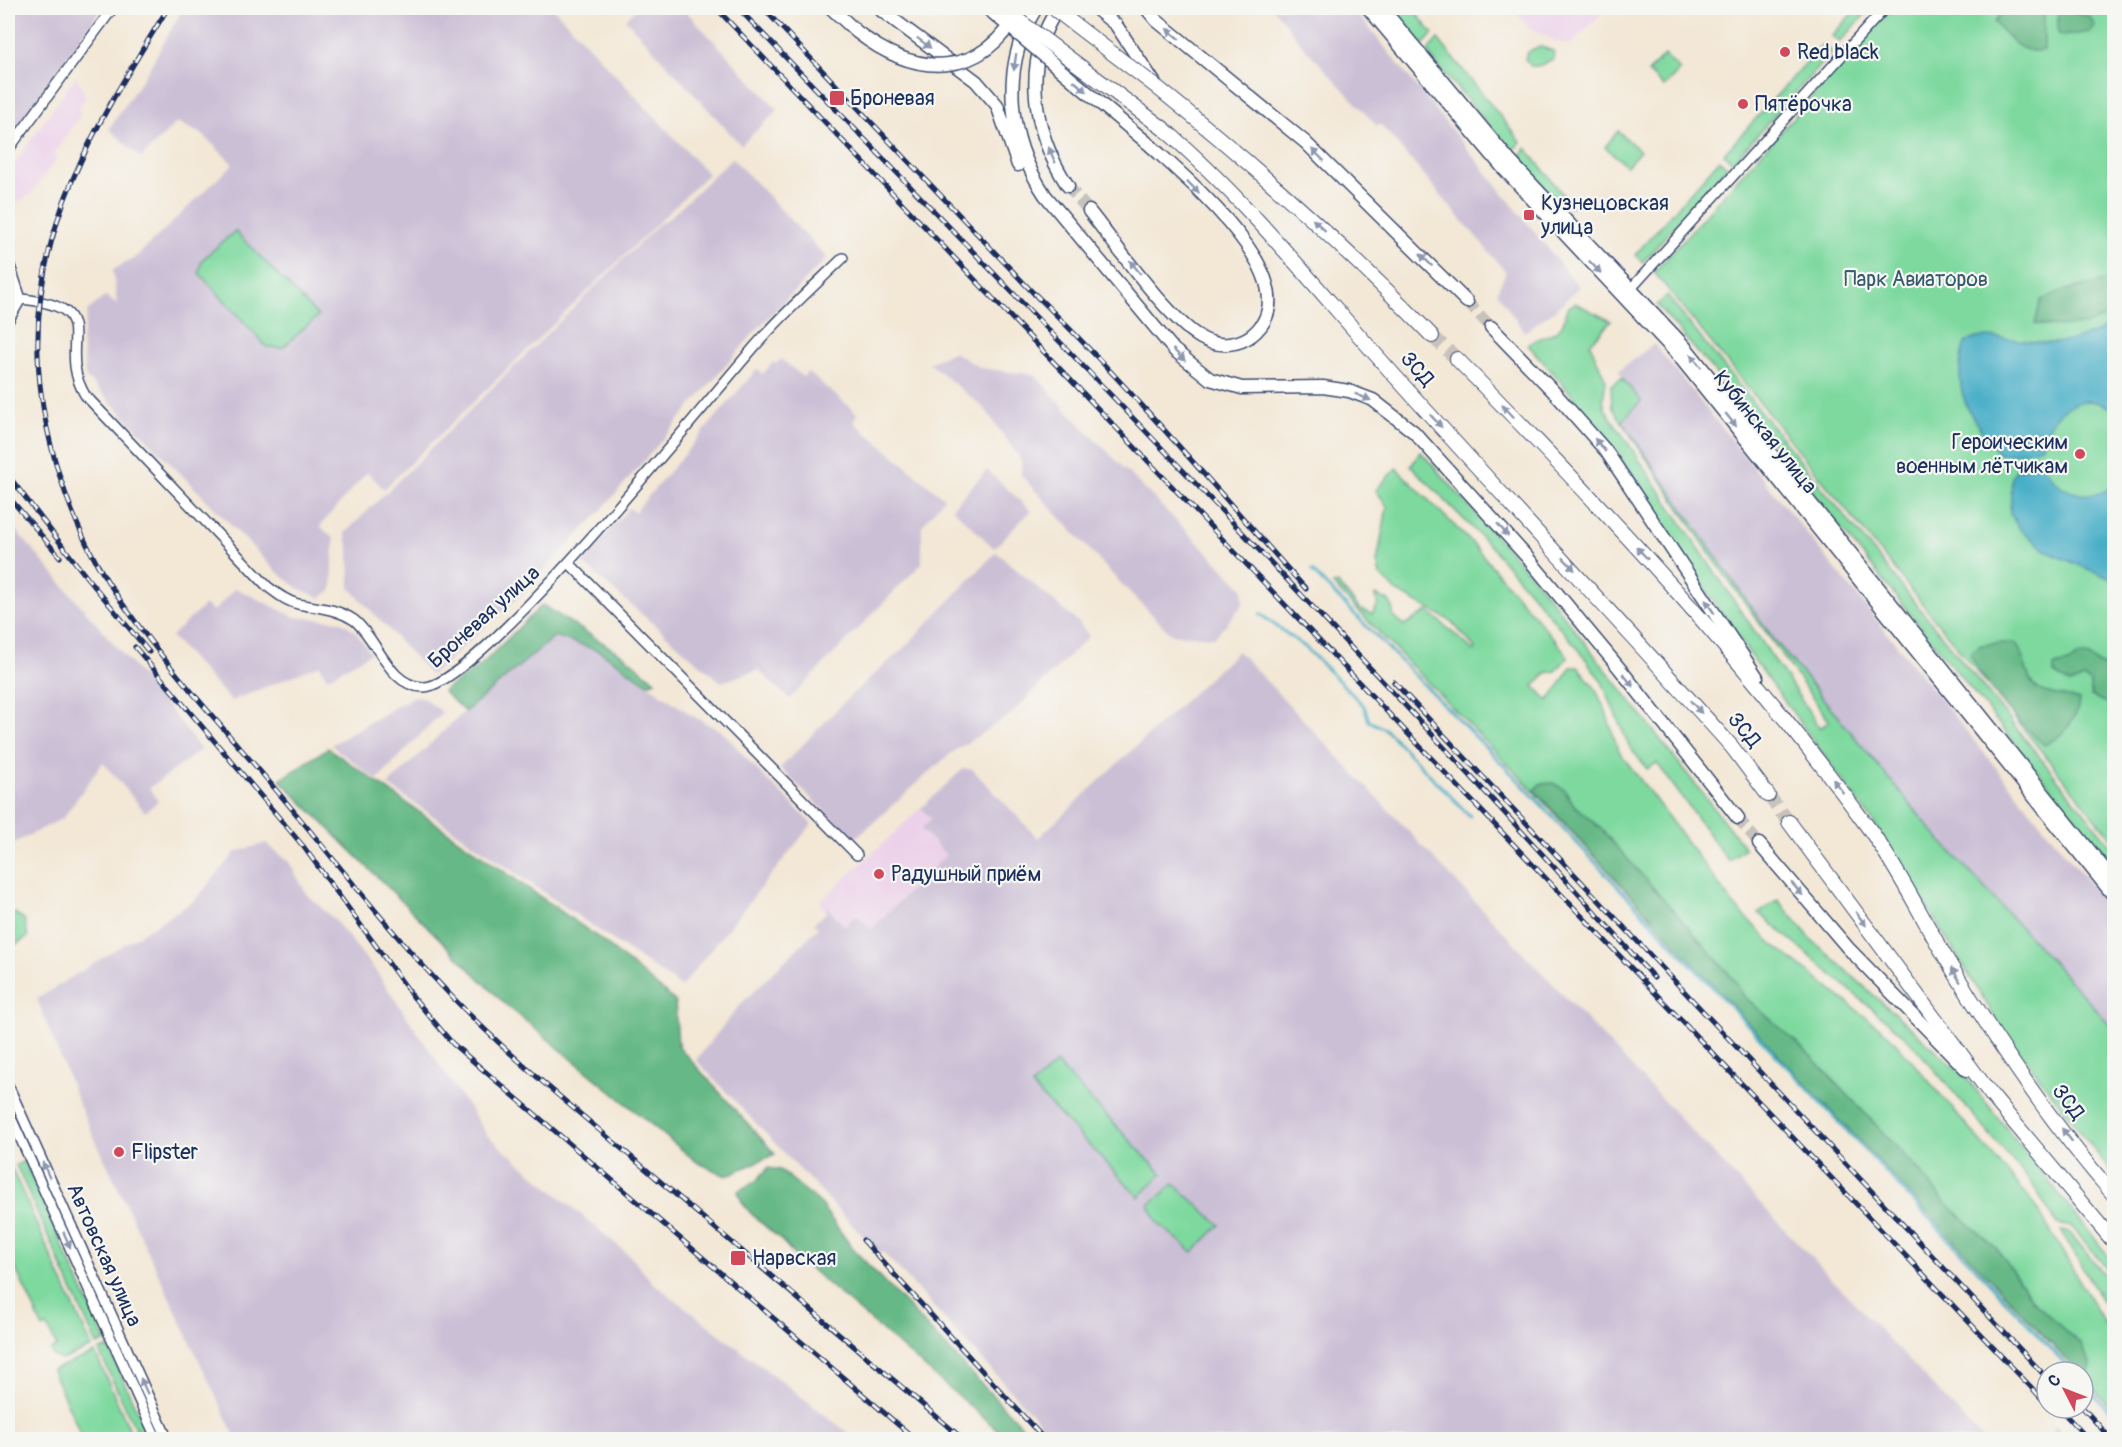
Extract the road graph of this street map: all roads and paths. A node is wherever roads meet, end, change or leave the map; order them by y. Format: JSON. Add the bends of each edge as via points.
{"nodes":[{"id":1,"x":113,"y":8,"type":"edge"},
{"id":2,"x":831,"y":8,"type":"edge"},
{"id":3,"x":878,"y":8,"type":"edge"},
{"id":4,"x":987,"y":8,"type":"edge"},
{"id":5,"x":1002,"y":8,"type":"edge"},
{"id":6,"x":1020,"y":8,"type":"edge"},
{"id":7,"x":1036,"y":8,"type":"edge"},
{"id":8,"x":1053,"y":8,"type":"edge"},
{"id":9,"x":1058,"y":8,"type":"edge"},
{"id":10,"x":1095,"y":8,"type":"edge"},
{"id":11,"x":1146,"y":8,"type":"edge"},
{"id":12,"x":1368,"y":8,"type":"edge"},
{"id":13,"x":1382,"y":8,"type":"edge"},
{"id":14,"x":1885,"y":8,"type":"edge"},
{"id":15,"x":1158,"y":88,"type":"junction"},
{"id":16,"x":8,"y":150,"type":"edge"},
{"id":17,"x":1068,"y":186,"type":"tunnel mouth"},
{"id":18,"x":1089,"y":211,"type":"tunnel mouth"},
{"id":19,"x":843,"y":258,"type":"dead end"},
{"id":20,"x":8,"y":260,"type":"edge"},
{"id":21,"x":1628,"y":293,"type":"junction"},
{"id":22,"x":21,"y":299,"type":"junction"},
{"id":23,"x":1467,"y":302,"type":"tunnel mouth"},
{"id":24,"x":8,"y":321,"type":"edge"},
{"id":25,"x":1491,"y":327,"type":"tunnel mouth"},
{"id":26,"x":1156,"y":329,"type":"junction"},
{"id":27,"x":1432,"y":336,"type":"tunnel mouth"},
{"id":28,"x":1457,"y":359,"type":"tunnel mouth"},
{"id":29,"x":569,"y":563,"type":"junction"},
{"id":30,"x":1777,"y":707,"type":"junction"},
{"id":31,"x":1768,"y":795,"type":"tunnel mouth"},
{"id":32,"x":1738,"y":818,"type":"tunnel mouth"},
{"id":33,"x":1789,"y":822,"type":"tunnel mouth"},
{"id":34,"x":1759,"y":844,"type":"tunnel mouth"},
{"id":35,"x":857,"y":855,"type":"dead end"},
{"id":36,"x":2115,"y":881,"type":"edge"},
{"id":37,"x":2115,"y":896,"type":"edge"},
{"id":38,"x":8,"y":1085,"type":"edge"},
{"id":39,"x":1992,"y":1096,"type":"junction"},
{"id":40,"x":8,"y":1111,"type":"edge"},
{"id":41,"x":2115,"y":1195,"type":"edge"},
{"id":42,"x":2115,"y":1242,"type":"edge"},
{"id":43,"x":157,"y":1440,"type":"edge"},
{"id":44,"x":168,"y":1440,"type":"edge"}],
"edges":[{"from":1,"to":16,"type":"street"},
{"from":2,"to":6,"type":"main road","bridge":true,"via":[[890,55],[918,64],[941,65],[972,57],[992,45]]},
{"from":3,"to":26,"type":"main road","one_way":true,"via":[[988,93],[997,105],[1016,161],[1030,186]]},
{"from":4,"to":18,"type":"main road","one_way":true,"bridge":true,"via":[[1151,146],[1236,232],[1264,271],[1269,288],[1263,322],[1253,334],[1228,345],[1215,344],[1195,334],[1172,313]]},
{"from":5,"to":31,"type":"highway","name":"ЗСД","one_way":true,"bridge":true,"via":[[1164,129],[1203,163],[1732,747]]},
{"from":7,"to":26,"type":"main road","one_way":true,"via":[[1016,51],[1013,75],[1012,100],[1020,150],[1044,195]]},
{"from":8,"to":15,"type":"highway","name":"ЗСД","bridge":true},
{"from":17,"to":9,"type":"main road","one_way":true,"via":[[1052,156],[1035,96],[1038,51]]},
{"from":10,"to":15,"type":"main road","via":[[1116,25]]},
{"from":23,"to":11,"type":"main road","one_way":true,"via":[[1305,142]]},
{"from":12,"to":21,"type":"main road","name":"Кубинская улица","one_way":true,"via":[[1503,168]]},
{"from":13,"to":21,"type":"main road","name":"Кубинская улица","via":[[1510,161]]},
{"from":14,"to":21,"type":"street"},
{"from":27,"to":15,"type":"highway","name":"ЗСД","one_way":true,"via":[[1363,264],[1254,166]]},
{"from":19,"to":29,"type":"street","name":"Броневая улица","via":[[756,344]]},
{"from":20,"to":22,"type":"street"},
{"from":36,"to":21,"type":"main road","name":"Кубинская улица","one_way":true,"via":[[1686,348]]},
{"from":21,"to":37,"type":"main road","name":"Кубинская улица","one_way":true},
{"from":22,"to":24,"type":"street"},
{"from":22,"to":29,"type":"street","name":"Броневая улица","via":[[66,309],[72,318],[76,378],[85,395],[246,565],[277,594],[295,603],[341,612],[355,621],[396,675],[406,682],[431,687],[449,677]]},
{"from":30,"to":25,"type":"main road","one_way":true,"via":[[1606,452]]},
{"from":26,"to":32,"type":"main road","one_way":true,"via":[[1190,365],[1230,387],[1332,388],[1373,400],[1394,414],[1436,454],[1527,557]]},
{"from":30,"to":28,"type":"highway","name":"ЗСД","one_way":true,"via":[[1686,599]]},
{"from":29,"to":35,"type":"street"},
{"from":41,"to":30,"type":"highway","name":"ЗСД","one_way":true,"via":[[1993,1034],[1873,833]]},
{"from":33,"to":39,"type":"highway","one_way":true},
{"from":34,"to":39,"type":"main road","one_way":true,"via":[[1848,948]]},
{"from":44,"to":38,"type":"street","name":"Автовская улица","one_way":true},
{"from":39,"to":42,"type":"highway"},
{"from":40,"to":43,"type":"street","name":"Автовская улица","one_way":true}]}
